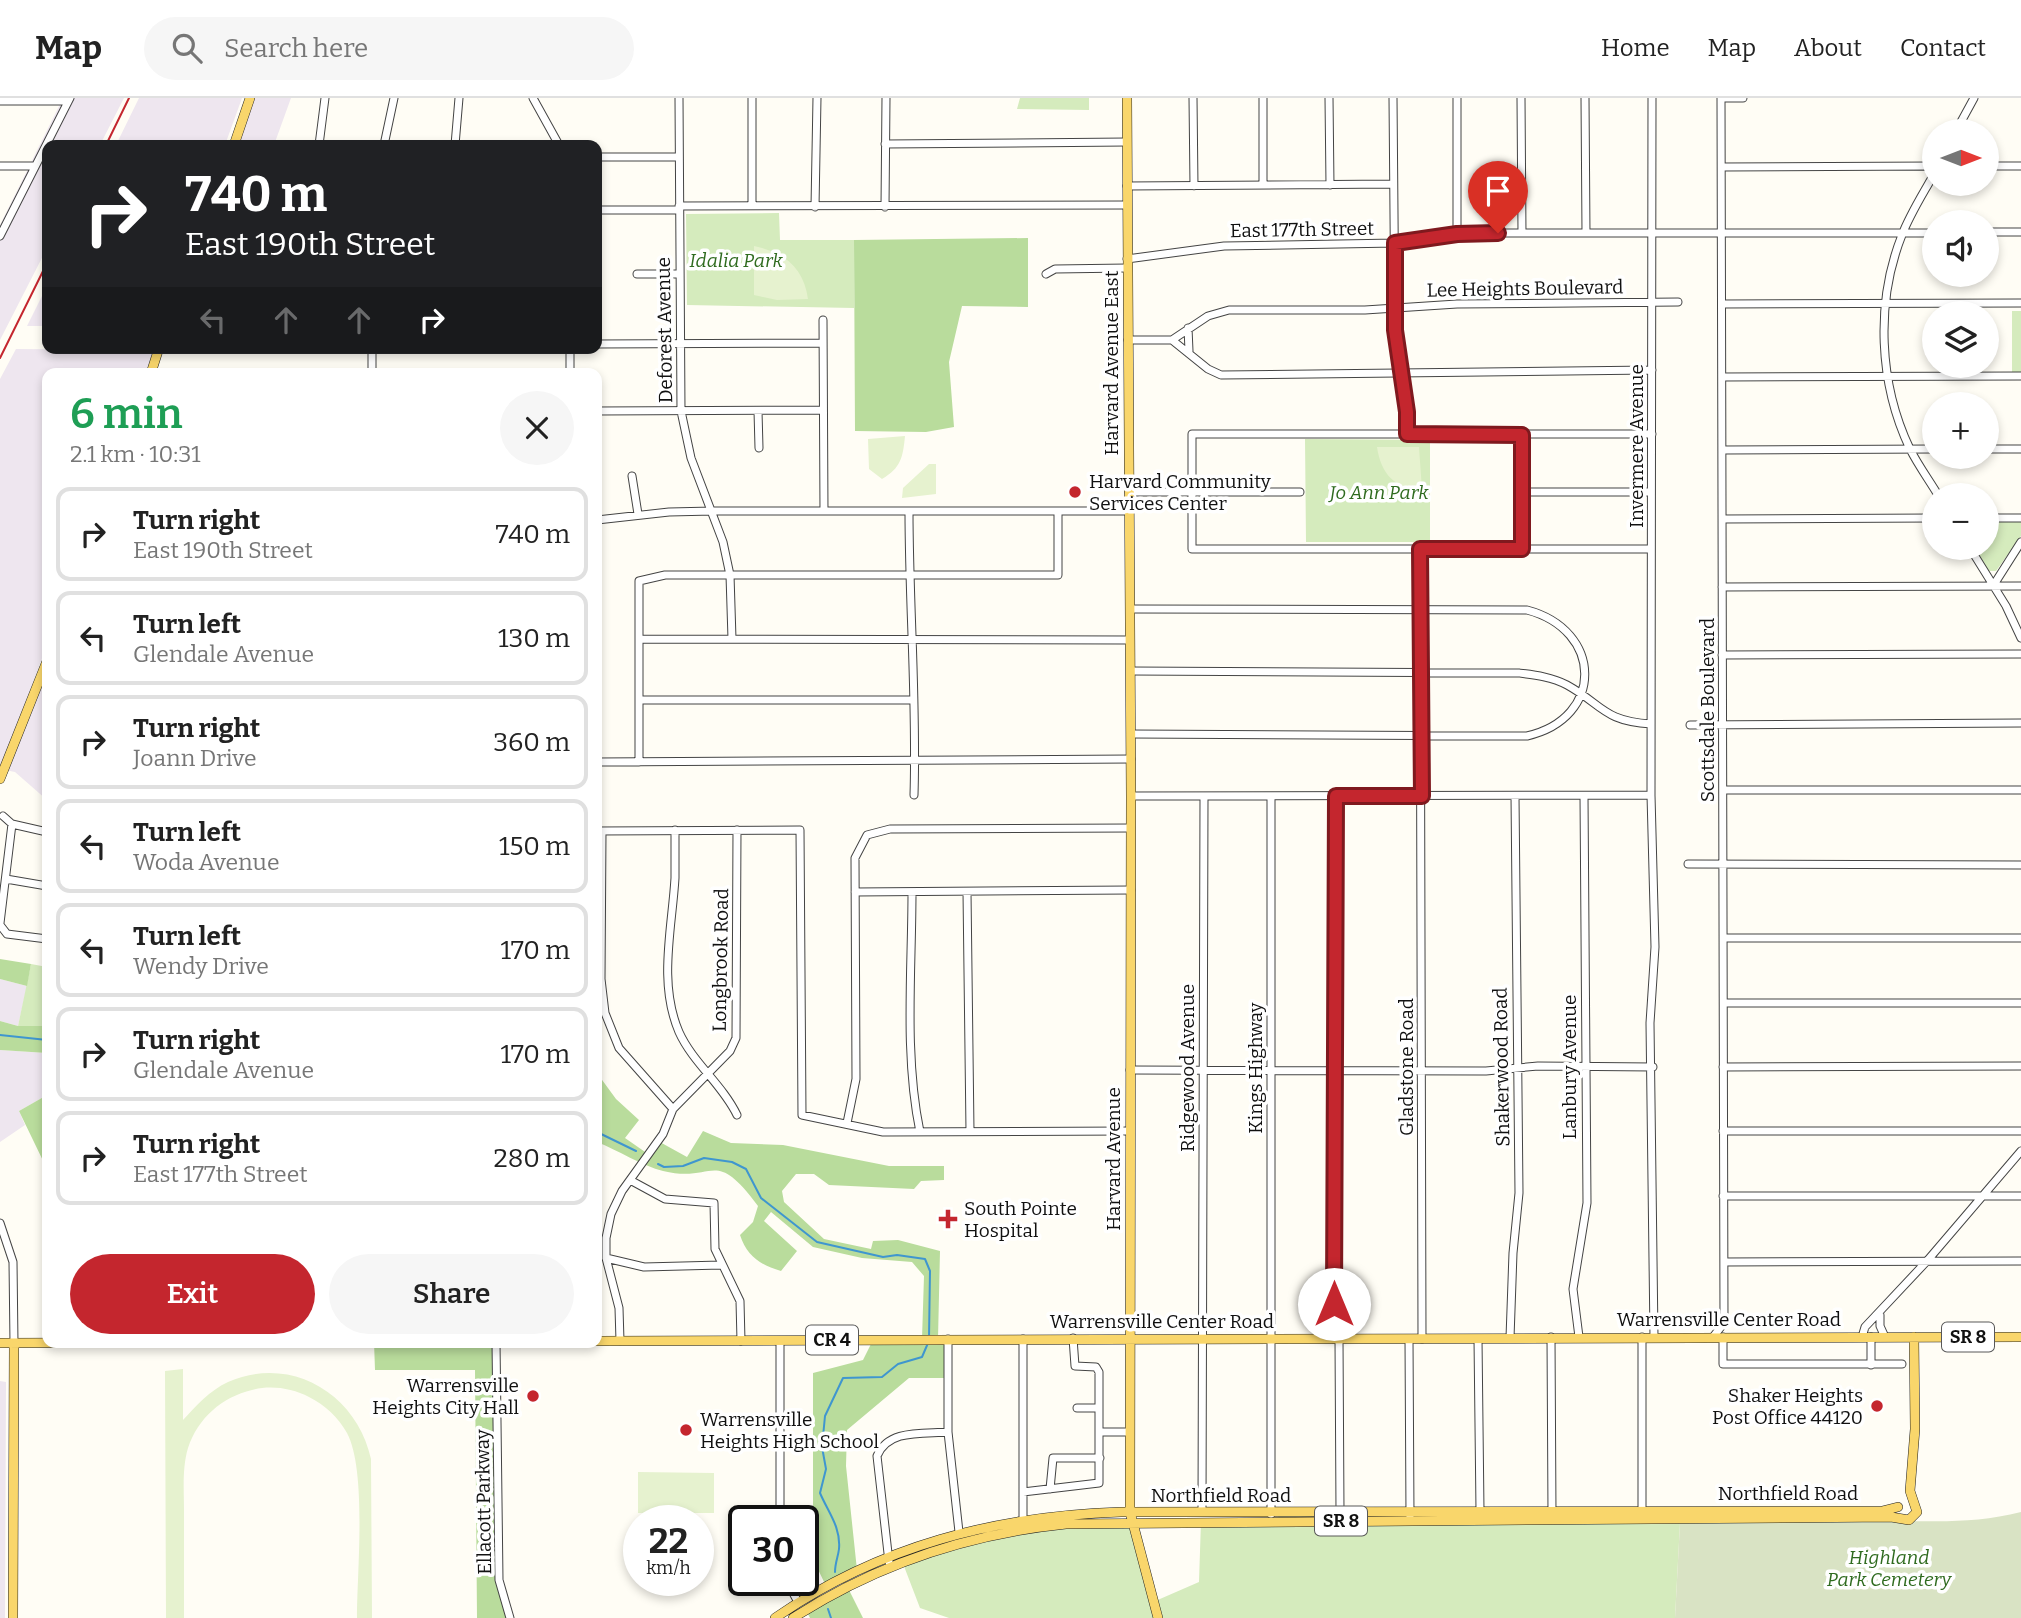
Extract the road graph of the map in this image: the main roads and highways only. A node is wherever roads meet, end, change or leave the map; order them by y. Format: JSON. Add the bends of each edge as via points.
{"nodes":[{"id":1,"x":250,"y":98,"type":"edge"},
{"id":2,"x":1127,"y":98,"type":"edge"},
{"id":3,"x":236,"y":140,"type":"edge"},
{"id":4,"x":42,"y":674,"type":"edge"},
{"id":5,"x":0,"y":779,"type":"edge"},
{"id":6,"x":1131,"y":796,"type":"joint"},
{"id":7,"x":1914,"y":1337,"type":"junction"},
{"id":8,"x":2021,"y":1337,"type":"edge"},
{"id":9,"x":1129,"y":1339,"type":"junction"},
{"id":10,"x":602,"y":1341,"type":"edge"},
{"id":11,"x":0,"y":1343,"type":"edge"},
{"id":12,"x":14,"y":1343,"type":"junction"},
{"id":13,"x":42,"y":1343,"type":"edge"},
{"id":14,"x":1913,"y":1445,"type":"junction"},
{"id":15,"x":1913,"y":1503,"type":"junction"},
{"id":16,"x":1900,"y":1505,"type":"junction"},
{"id":17,"x":1410,"y":1516,"type":"junction"},
{"id":18,"x":1642,"y":1516,"type":"junction"},
{"id":19,"x":1131,"y":1517,"type":"junction"},
{"id":20,"x":1271,"y":1517,"type":"junction"},
{"id":21,"x":1900,"y":1518,"type":"junction"},
{"id":22,"x":13,"y":1618,"type":"edge"},
{"id":23,"x":775,"y":1618,"type":"edge"},
{"id":24,"x":793,"y":1618,"type":"edge"},
{"id":25,"x":1158,"y":1618,"type":"edge"}],
"edges":[{"from":1,"to":3,"type":"main road"},
{"from":2,"to":6,"type":"main road","name":"Harvard Avenue East"},
{"from":4,"to":5,"type":"main road"},
{"from":6,"to":9,"type":"main road","name":"Harvard Avenue"},
{"from":7,"to":8,"type":"main road","name":"Warrensville Center Road","number":"SR 8"},
{"from":7,"to":9,"type":"main road","name":"Warrensville Center Road","number":"CR 4"},
{"from":7,"to":14,"type":"main road","number":"SR 8"},
{"from":9,"to":10,"type":"main road","name":"Warrensville Center Road","number":"CR 4"},
{"from":9,"to":19,"type":"main road","name":"Harvard Avenue"},
{"from":11,"to":12,"type":"main road"},
{"from":12,"to":13,"type":"main road"},
{"from":12,"to":22,"type":"main road"},
{"from":14,"to":15,"type":"main road","number":"SR 8"},
{"from":14,"to":16,"type":"main road","number":"SR 8"},
{"from":15,"to":16,"type":"main road"},
{"from":15,"to":21,"type":"main road","via":[[1915,1516]]},
{"from":16,"to":18,"type":"main road","name":"Northfield Road","number":"SR 8","via":[[1882,1511]]},
{"from":16,"to":21,"type":"main road"},
{"from":17,"to":18,"type":"main road","name":"Northfield Road","number":"SR 8","via":[[1552,1521]]},
{"from":17,"to":18,"type":"main road","name":"Northfield Road","number":"SR 8","via":[[1552,1511]]},
{"from":17,"to":20,"type":"main road","name":"Northfield Road","number":"SR 8"},
{"from":17,"to":20,"type":"main road","name":"Northfield Road","number":"SR 8","via":[[1340,1511]]},
{"from":18,"to":21,"type":"main road","name":"Northfield Road","number":"SR 8"},
{"from":19,"to":20,"type":"main road","name":"Northfield Road","number":"SR 8"},
{"from":19,"to":20,"type":"main road","name":"Northfield Road","number":"SR 8","via":[[1202,1512]]},
{"from":19,"to":23,"type":"main road","name":"Northfield Road","number":"SR 8","via":[[1023,1518],[959,1532],[887,1556]]},
{"from":19,"to":24,"type":"main road","name":"Northfield Road","number":"SR 8","via":[[1013,1530],[959,1543],[890,1566]]},
{"from":19,"to":25,"type":"main road","name":"Harvard Avenue"}]}
